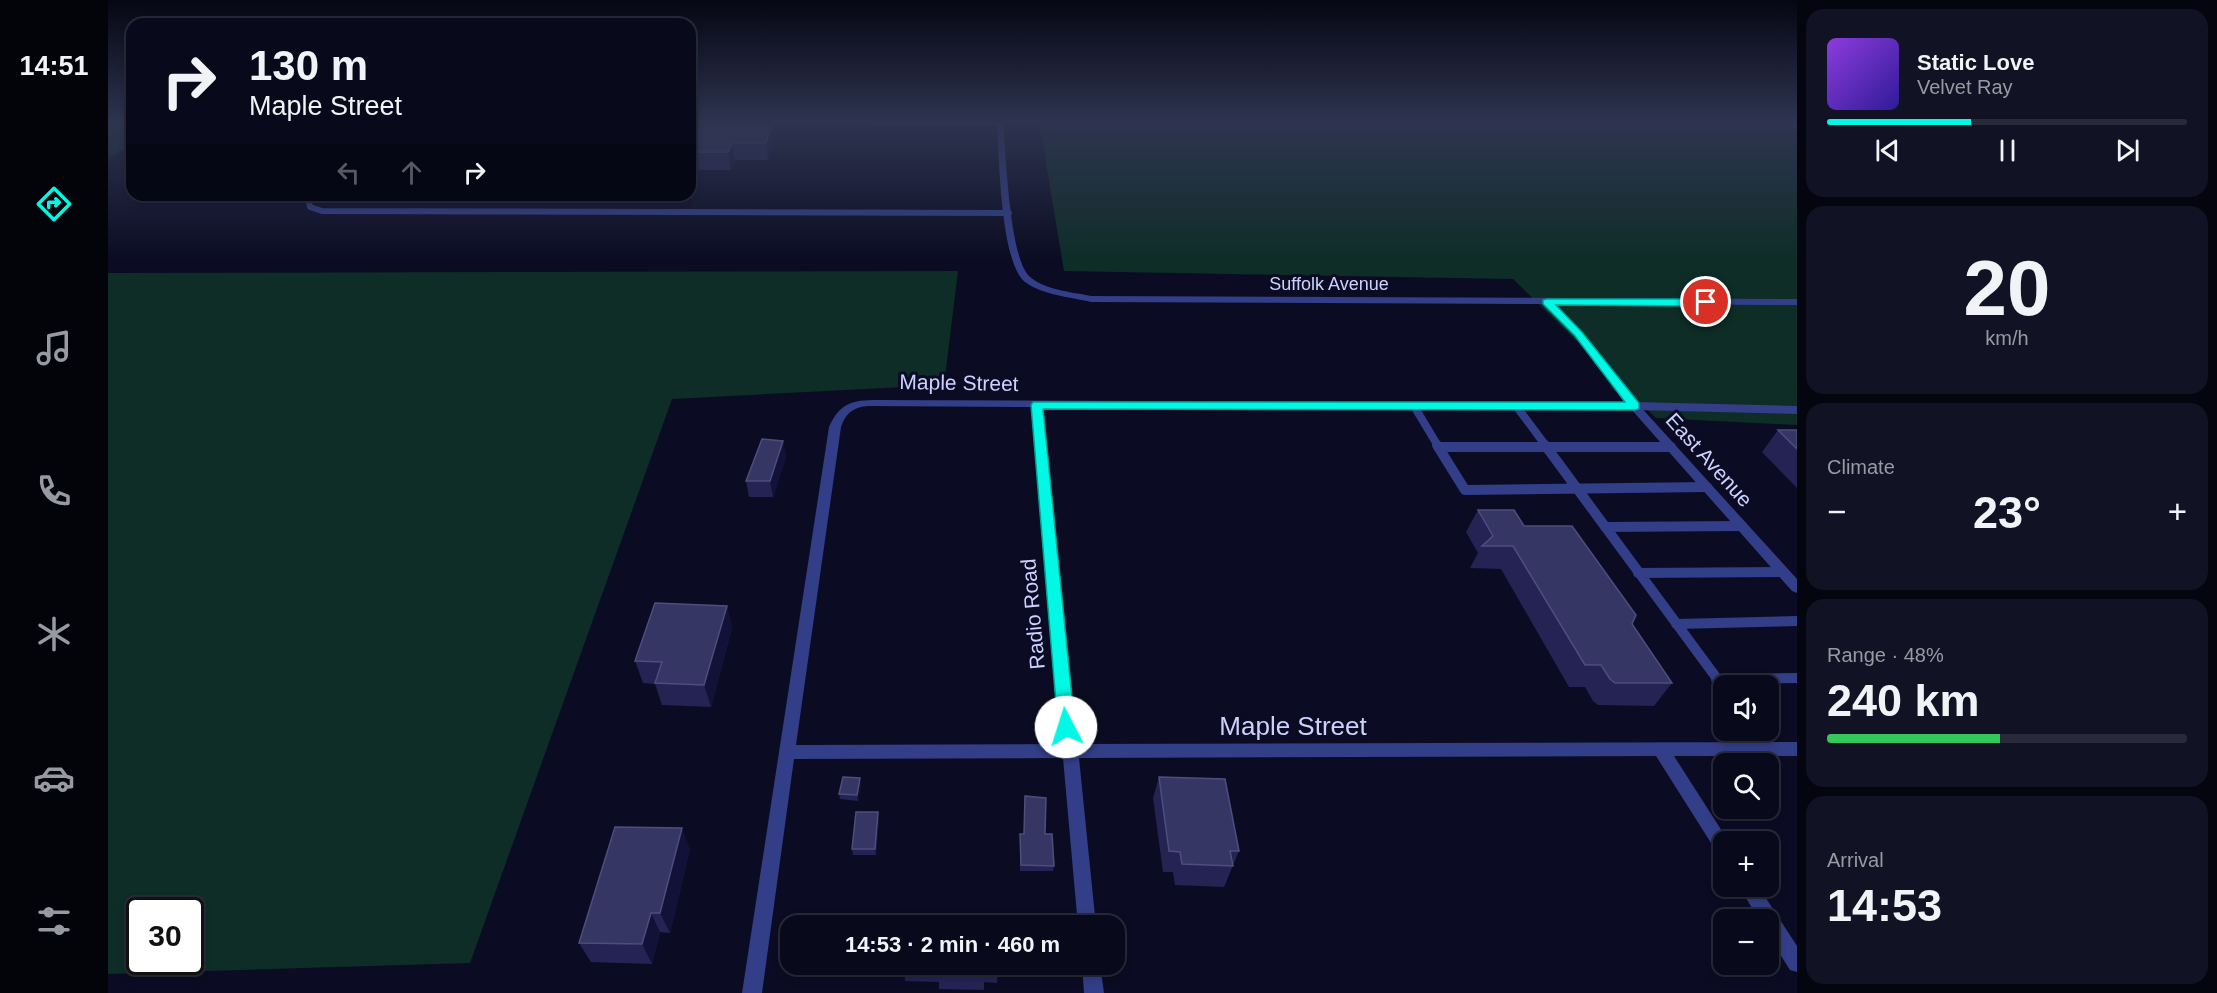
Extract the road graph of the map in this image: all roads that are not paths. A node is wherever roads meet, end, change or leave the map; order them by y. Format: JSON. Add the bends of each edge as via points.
{"nodes":[{"id":1,"x":1004,"y":167,"type":"edge"},
{"id":2,"x":310,"y":201,"type":"edge"},
{"id":3,"x":1009,"y":213,"type":"junction"},
{"id":4,"x":1547,"y":302,"type":"junction"},
{"id":5,"x":1797,"y":302,"type":"edge"},
{"id":6,"x":1037,"y":405,"type":"junction"},
{"id":7,"x":1414,"y":406,"type":"junction"},
{"id":8,"x":1634,"y":406,"type":"junction"},
{"id":9,"x":1517,"y":407,"type":"junction"},
{"id":10,"x":1797,"y":410,"type":"edge"},
{"id":11,"x":1438,"y":447,"type":"junction"},
{"id":12,"x":1546,"y":447,"type":"junction"},
{"id":13,"x":1671,"y":447,"type":"junction"},
{"id":14,"x":1707,"y":487,"type":"junction"},
{"id":15,"x":1578,"y":489,"type":"junction"},
{"id":16,"x":1742,"y":526,"type":"junction"},
{"id":17,"x":1605,"y":527,"type":"junction"},
{"id":18,"x":1783,"y":572,"type":"junction"},
{"id":19,"x":1638,"y":573,"type":"junction"},
{"id":20,"x":1797,"y":588,"type":"edge"},
{"id":21,"x":1797,"y":621,"type":"edge"},
{"id":22,"x":1676,"y":624,"type":"junction"},
{"id":23,"x":1713,"y":675,"type":"edge"},
{"id":24,"x":1779,"y":678,"type":"edge"},
{"id":25,"x":1797,"y":678,"type":"edge"},
{"id":26,"x":1762,"y":741,"type":"edge"},
{"id":27,"x":1767,"y":749,"type":"junction"},
{"id":28,"x":1797,"y":749,"type":"edge"},
{"id":29,"x":1069,"y":750,"type":"junction"},
{"id":30,"x":1661,"y":750,"type":"junction"},
{"id":31,"x":789,"y":752,"type":"junction"},
{"id":32,"x":1713,"y":831,"type":"edge"},
{"id":33,"x":1755,"y":897,"type":"edge"},
{"id":34,"x":1086,"y":915,"type":"edge"},
{"id":35,"x":1797,"y":963,"type":"edge"},
{"id":36,"x":1092,"y":975,"type":"edge"},
{"id":37,"x":752,"y":993,"type":"edge"},
{"id":38,"x":1094,"y":993,"type":"edge"}],
"edges":[{"from":1,"to":3,"type":"street","name":"Suffolk Avenue"},
{"from":2,"to":3,"type":"lane","via":[[310,207],[322,211]]},
{"from":3,"to":4,"type":"street","name":"Suffolk Avenue","via":[[1013,252],[1025,277],[1046,288],[1091,299]]},
{"from":4,"to":5,"type":"street","name":"Suffolk Avenue"},
{"from":4,"to":8,"type":"street","name":"East Avenue","via":[[1578,334]]},
{"from":6,"to":7,"type":"street","name":"Maple Street"},
{"from":6,"to":29,"type":"street","name":"Radio Road"},
{"from":6,"to":31,"type":"street","name":"Maple Street","via":[[862,403],[840,413],[835,426]]},
{"from":7,"to":9,"type":"street","name":"Maple Street"},
{"from":7,"to":11,"type":"lane"},
{"from":8,"to":9,"type":"street","name":"Maple Street"},
{"from":8,"to":10,"type":"lane"},
{"from":8,"to":13,"type":"street","name":"East Avenue"},
{"from":9,"to":12,"type":"lane"},
{"from":11,"to":12,"type":"lane"},
{"from":11,"to":15,"type":"lane","via":[[1465,490]]},
{"from":12,"to":13,"type":"lane"},
{"from":12,"to":15,"type":"lane"},
{"from":13,"to":14,"type":"street","name":"East Avenue"},
{"from":14,"to":15,"type":"lane"},
{"from":14,"to":16,"type":"street","name":"East Avenue"},
{"from":15,"to":17,"type":"lane"},
{"from":16,"to":17,"type":"lane"},
{"from":16,"to":18,"type":"street","name":"East Avenue"},
{"from":17,"to":19,"type":"lane"},
{"from":18,"to":19,"type":"lane"},
{"from":18,"to":20,"type":"street","name":"East Avenue"},
{"from":19,"to":22,"type":"lane"},
{"from":21,"to":22,"type":"lane"},
{"from":22,"to":23,"type":"lane"},
{"from":24,"to":25,"type":"lane"},
{"from":26,"to":27,"type":"lane"},
{"from":27,"to":28,"type":"street","name":"Maple Street"},
{"from":27,"to":30,"type":"street","name":"Maple Street"},
{"from":29,"to":30,"type":"street","name":"Maple Street"},
{"from":29,"to":31,"type":"street","name":"Maple Street"},
{"from":29,"to":34,"type":"street","name":"Radio Road"},
{"from":30,"to":32,"type":"street"},
{"from":31,"to":37,"type":"street"},
{"from":33,"to":35,"type":"street"},
{"from":36,"to":38,"type":"street"}]}
